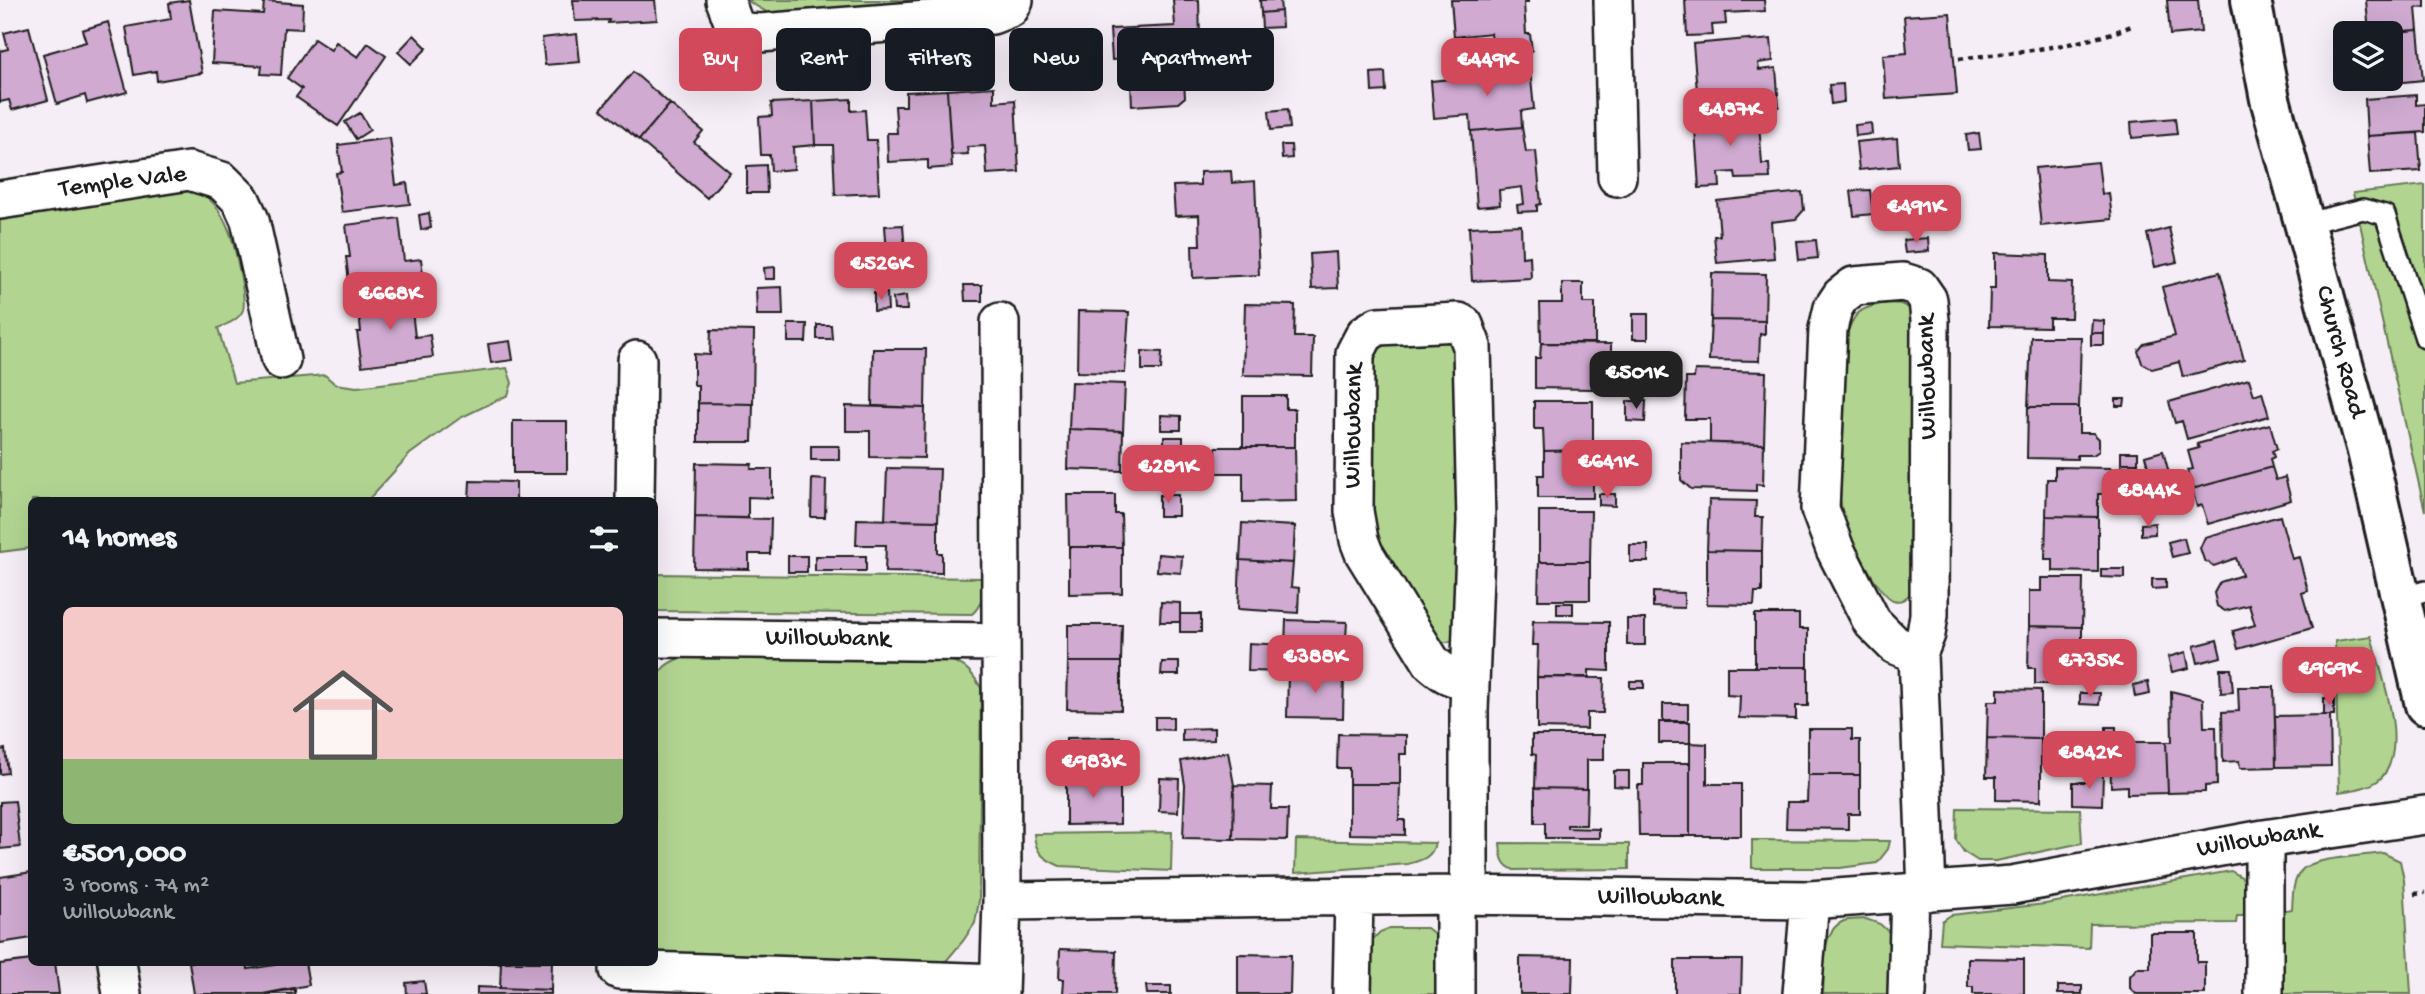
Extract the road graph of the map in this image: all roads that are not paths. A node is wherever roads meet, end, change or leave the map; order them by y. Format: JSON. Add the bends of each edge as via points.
{"nodes":[{"id":1,"x":725,"y":0,"type":"edge"},
{"id":2,"x":1014,"y":0,"type":"edge"},
{"id":3,"x":1614,"y":0,"type":"edge"},
{"id":4,"x":2251,"y":0,"type":"edge"},
{"id":5,"x":1617,"y":177,"type":"dead end"},
{"id":6,"x":0,"y":200,"type":"edge"},
{"id":7,"x":2304,"y":224,"type":"junction"},
{"id":8,"x":1000,"y":322,"type":"dead end"},
{"id":9,"x":2425,"y":338,"type":"edge"},
{"id":10,"x":637,"y":359,"type":"dead end"},
{"id":11,"x":281,"y":360,"type":"dead end"},
{"id":12,"x":635,"y":497,"type":"edge"},
{"id":13,"x":2413,"y":594,"type":"edge"},
{"id":14,"x":658,"y":638,"type":"edge"},
{"id":15,"x":1001,"y":642,"type":"junction"},
{"id":16,"x":1918,"y":654,"type":"junction"},
{"id":17,"x":1470,"y":679,"type":"junction"},
{"id":18,"x":2425,"y":705,"type":"edge"},
{"id":19,"x":2425,"y":815,"type":"edge"},
{"id":20,"x":2264,"y":839,"type":"junction"},
{"id":21,"x":1918,"y":892,"type":"junction"},
{"id":22,"x":1462,"y":896,"type":"junction"},
{"id":23,"x":1354,"y":897,"type":"junction"},
{"id":24,"x":1810,"y":900,"type":"junction"},
{"id":25,"x":1002,"y":901,"type":"junction"},
{"id":26,"x":118,"y":966,"type":"edge"},
{"id":27,"x":619,"y":975,"type":"edge"},
{"id":28,"x":999,"y":989,"type":"edge"},
{"id":29,"x":122,"y":994,"type":"edge"},
{"id":30,"x":1352,"y":994,"type":"edge"},
{"id":31,"x":1455,"y":994,"type":"edge"},
{"id":32,"x":1802,"y":994,"type":"edge"},
{"id":33,"x":1907,"y":994,"type":"edge"},
{"id":34,"x":2264,"y":994,"type":"edge"}],
"edges":[{"from":1,"to":2,"type":"street","via":[[735,27],[760,33],[992,15],[1010,8]]},
{"from":3,"to":5,"type":"street"},
{"from":4,"to":7,"type":"main road","name":"Church Road","via":[[2270,99]]},
{"from":6,"to":11,"type":"street","name":"Temple Vale","via":[[189,171],[222,181],[242,200],[250,220]]},
{"from":7,"to":9,"type":"lane","via":[[2363,209],[2385,215]]},
{"from":7,"to":13,"type":"main road","name":"Church Road"},
{"from":8,"to":15,"type":"street"},
{"from":10,"to":12,"type":"street"},
{"from":13,"to":18,"type":"main road","name":"Church Road"},
{"from":14,"to":15,"type":"street","name":"Willowbank"},
{"from":15,"to":25,"type":"street"},
{"from":16,"to":16,"type":"street","name":"Willowbank","via":[[1929,615],[1928,300],[1919,288],[1903,282],[1854,286],[1833,308],[1828,329],[1820,509],[1872,622],[1895,645]]},
{"from":16,"to":21,"type":"street","name":"Willowbank"},
{"from":17,"to":17,"type":"street","name":"Willowbank","via":[[1476,521],[1472,346],[1459,322],[1378,326],[1365,334],[1355,353],[1354,510],[1359,540],[1432,663],[1447,676]]},
{"from":17,"to":22,"type":"street","name":"Willowbank"},
{"from":19,"to":20,"type":"street","name":"Willowbank"},
{"from":20,"to":21,"type":"street","name":"Willowbank","via":[[2012,885]]},
{"from":20,"to":34,"type":"street"},
{"from":21,"to":24,"type":"street","name":"Willowbank"},
{"from":21,"to":33,"type":"street","name":"Willowbank"},
{"from":22,"to":23,"type":"street","name":"Willowbank"},
{"from":22,"to":24,"type":"street","name":"Willowbank"},
{"from":22,"to":31,"type":"street","name":"Willowbank"},
{"from":23,"to":25,"type":"street","name":"Willowbank"},
{"from":23,"to":30,"type":"street"},
{"from":24,"to":32,"type":"street"},
{"from":25,"to":28,"type":"street"},
{"from":26,"to":29,"type":"street"},
{"from":27,"to":28,"type":"street"}]}
